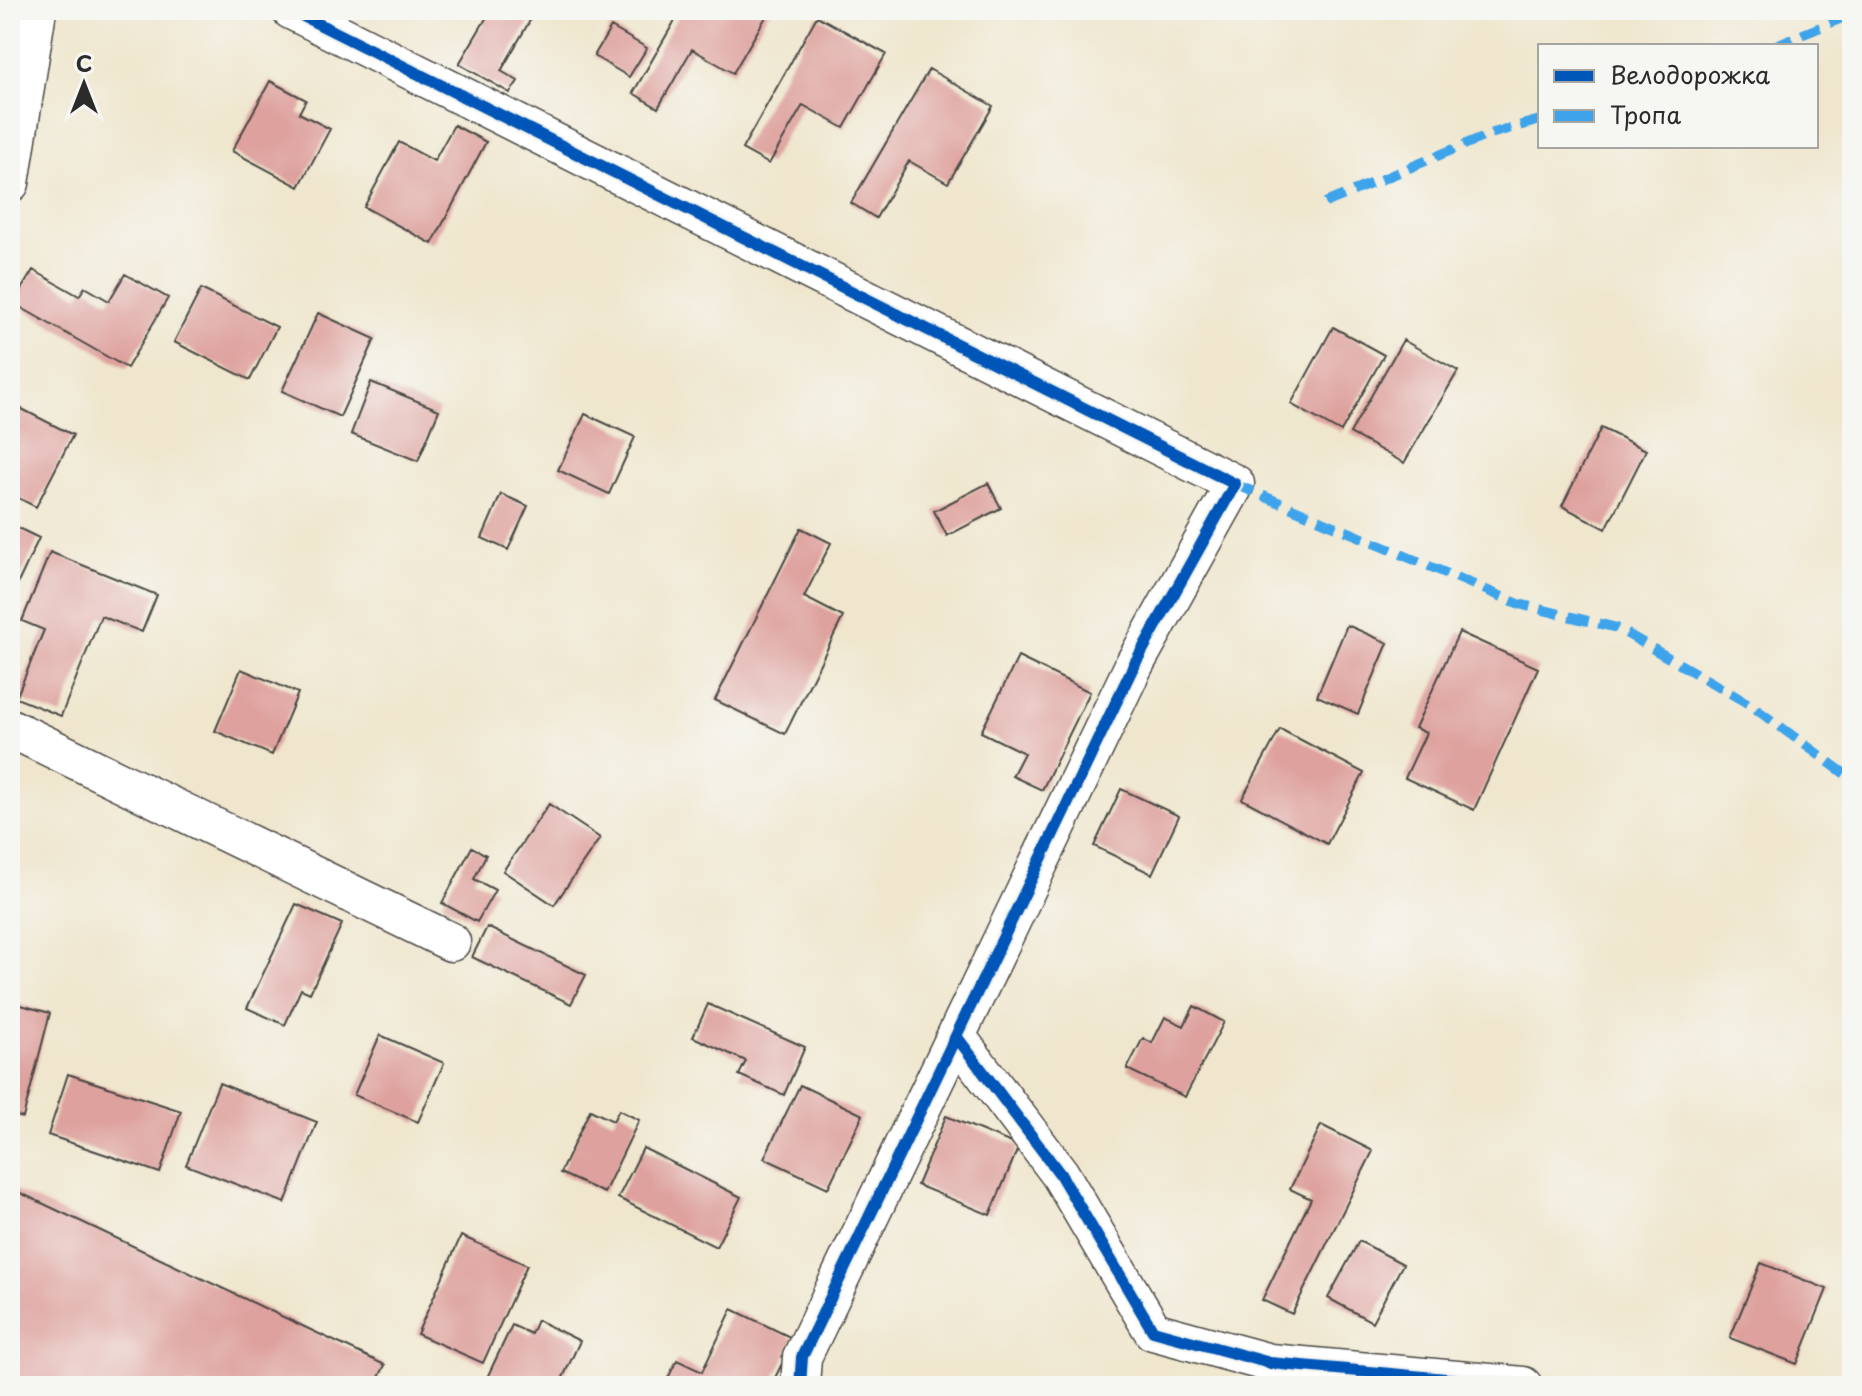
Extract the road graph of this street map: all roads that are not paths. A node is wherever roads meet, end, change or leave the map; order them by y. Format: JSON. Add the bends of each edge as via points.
{"nodes":[{"id":1,"x":37,"y":10,"type":"edge"},
{"id":2,"x":291,"y":10,"type":"edge"},
{"id":3,"x":10,"y":183,"type":"edge"},
{"id":4,"x":10,"y":728,"type":"edge"},
{"id":5,"x":451,"y":942,"type":"dead end"},
{"id":6,"x":956,"y":1036,"type":"junction"},
{"id":7,"x":800,"y":1386,"type":"edge"},
{"id":8,"x":1523,"y":1386,"type":"edge"}],
"edges":[{"from":1,"to":3,"type":"street"},
{"from":2,"to":6,"type":"street","via":[[1235,484],[1134,665]]},
{"from":4,"to":5,"type":"street"},
{"from":6,"to":7,"type":"street","via":[[802,1357]]},
{"from":6,"to":8,"type":"street","via":[[1060,1174],[1153,1331],[1270,1363]]}]}
